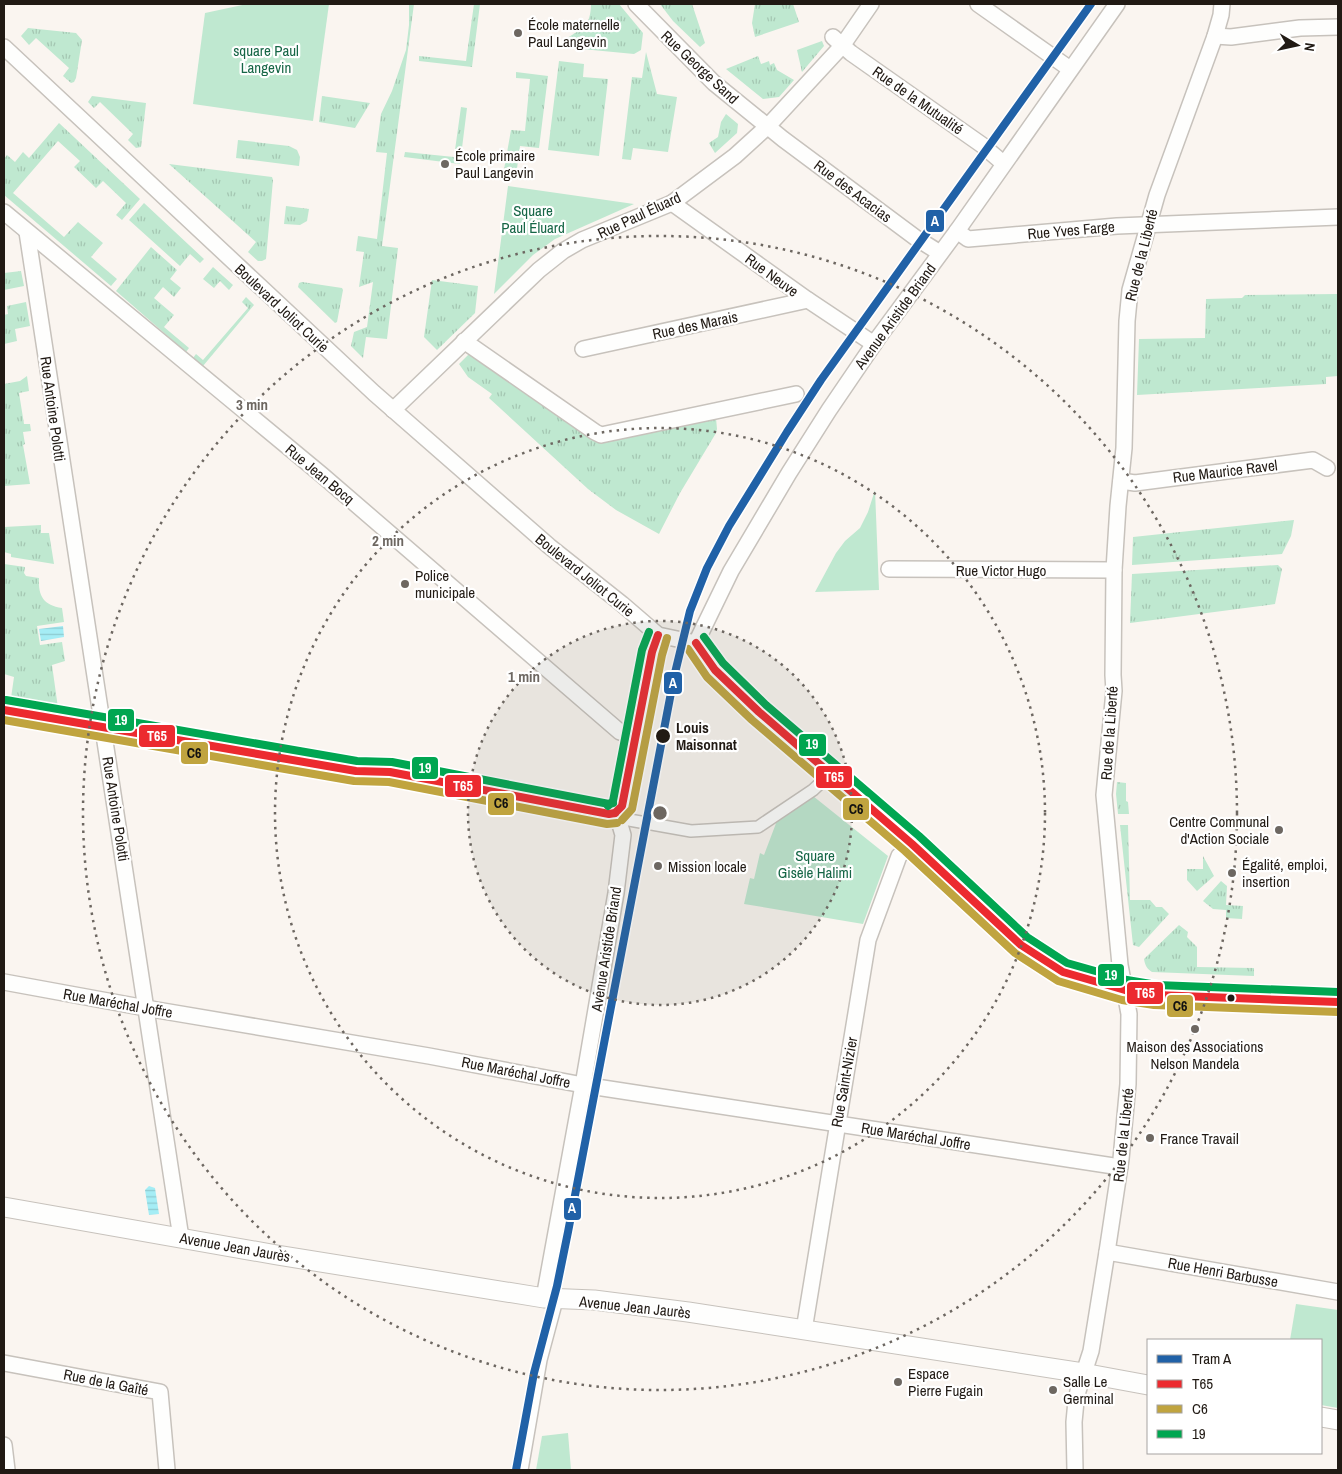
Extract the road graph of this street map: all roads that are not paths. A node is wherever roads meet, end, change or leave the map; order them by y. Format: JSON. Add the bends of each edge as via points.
{"nodes":[{"id":1,"x":636,"y":4,"type":"edge"},
{"id":2,"x":871,"y":4,"type":"edge"},
{"id":3,"x":978,"y":4,"type":"edge"},
{"id":4,"x":1117,"y":4,"type":"edge"},
{"id":5,"x":1222,"y":4,"type":"edge"},
{"id":6,"x":1338,"y":27,"type":"edge"},
{"id":7,"x":1215,"y":36,"type":"junction"},
{"id":8,"x":838,"y":41,"type":"junction"},
{"id":9,"x":4,"y":47,"type":"edge"},
{"id":10,"x":1070,"y":69,"type":"junction"},
{"id":11,"x":768,"y":126,"type":"junction"},
{"id":12,"x":1003,"y":163,"type":"junction"},
{"id":13,"x":672,"y":203,"type":"junction"},
{"id":14,"x":4,"y":212,"type":"edge"},
{"id":15,"x":1338,"y":217,"type":"edge"},
{"id":16,"x":1148,"y":225,"type":"junction"},
{"id":17,"x":956,"y":231,"type":"junction"},
{"id":18,"x":27,"y":232,"type":"junction"},
{"id":19,"x":940,"y":253,"type":"junction"},
{"id":20,"x":808,"y":300,"type":"junction"},
{"id":21,"x":464,"y":341,"type":"junction"},
{"id":22,"x":874,"y":344,"type":"junction"},
{"id":23,"x":583,"y":349,"type":"dead end"},
{"id":24,"x":796,"y":394,"type":"dead end"},
{"id":25,"x":393,"y":410,"type":"junction"},
{"id":26,"x":1327,"y":468,"type":"dead end"},
{"id":27,"x":1121,"y":481,"type":"junction"},
{"id":28,"x":889,"y":569,"type":"dead end"},
{"id":29,"x":1114,"y":570,"type":"junction"},
{"id":30,"x":658,"y":635,"type":"junction"},
{"id":31,"x":696,"y":643,"type":"junction"},
{"id":32,"x":4,"y":710,"type":"edge"},
{"id":33,"x":104,"y":727,"type":"junction"},
{"id":34,"x":635,"y":737,"type":"junction"},
{"id":35,"x":830,"y":774,"type":"junction"},
{"id":36,"x":616,"y":815,"type":"junction"},
{"id":37,"x":912,"y":844,"type":"junction"},
{"id":38,"x":4,"y":982,"type":"edge"},
{"id":39,"x":1125,"y":990,"type":"junction"},
{"id":40,"x":1338,"y":1002,"type":"edge"},
{"id":41,"x":146,"y":1008,"type":"junction"},
{"id":42,"x":583,"y":1085,"type":"junction"},
{"id":43,"x":837,"y":1124,"type":"junction"},
{"id":44,"x":1120,"y":1168,"type":"junction"},
{"id":45,"x":4,"y":1207,"type":"edge"},
{"id":46,"x":181,"y":1238,"type":"junction"},
{"id":47,"x":1107,"y":1252,"type":"junction"},
{"id":48,"x":1338,"y":1292,"type":"edge"},
{"id":49,"x":550,"y":1299,"type":"junction"},
{"id":50,"x":804,"y":1330,"type":"junction"},
{"id":51,"x":4,"y":1363,"type":"edge"},
{"id":52,"x":1083,"y":1373,"type":"junction"},
{"id":53,"x":1147,"y":1385,"type":"edge"},
{"id":54,"x":1322,"y":1416,"type":"edge"},
{"id":55,"x":1338,"y":1420,"type":"edge"},
{"id":56,"x":4,"y":1445,"type":"edge"},
{"id":57,"x":7,"y":1470,"type":"edge"},
{"id":58,"x":168,"y":1470,"type":"edge"},
{"id":59,"x":522,"y":1470,"type":"edge"},
{"id":60,"x":1075,"y":1470,"type":"edge"}],
"edges":[{"from":1,"to":11,"type":"street","name":"Rue George Sand","via":[[714,83]]},
{"from":2,"to":8,"type":"street","name":"Rue Paul Éluard"},
{"from":3,"to":10,"type":"street"},
{"from":4,"to":10,"type":"street","name":"Avenue Aristide Briand"},
{"from":5,"to":7,"type":"street","name":"Rue de la Liberté"},
{"from":6,"to":7,"type":"street"},
{"from":7,"to":16,"type":"street","name":"Rue de la Liberté"},
{"from":8,"to":11,"type":"street","name":"Rue Paul Éluard"},
{"from":8,"to":12,"type":"street","name":"Rue de la Mutualité"},
{"from":9,"to":25,"type":"street","name":"Boulevard Joliot Curie"},
{"from":10,"to":12,"type":"street","name":"Avenue Aristide Briand"},
{"from":11,"to":13,"type":"street","name":"Rue Paul Éluard","via":[[735,156]]},
{"from":11,"to":19,"type":"street","name":"Rue des Acacias"},
{"from":12,"to":17,"type":"street","name":"Avenue Aristide Briand"},
{"from":13,"to":20,"type":"street","name":"Rue Neuve"},
{"from":13,"to":21,"type":"street","name":"Rue Paul Éluard","via":[[563,251]]},
{"from":14,"to":18,"type":"street","name":"Rue Jean Bocq"},
{"from":15,"to":16,"type":"street","name":"Rue Yves Farge"},
{"from":16,"to":17,"type":"street","name":"Rue Yves Farge","via":[[968,238]]},
{"from":16,"to":27,"type":"street","name":"Rue de la Liberté","via":[[1130,290]]},
{"from":17,"to":19,"type":"street","name":"Avenue Aristide Briand"},
{"from":18,"to":33,"type":"street","name":"Rue Antoine Polotti"},
{"from":18,"to":34,"type":"street","name":"Rue Jean Bocq","via":[[322,475],[620,732]]},
{"from":19,"to":22,"type":"street","name":"Avenue Aristide Briand"},
{"from":20,"to":22,"type":"street","name":"Rue Neuve"},
{"from":20,"to":23,"type":"street","name":"Rue des Marais"},
{"from":21,"to":24,"type":"street","via":[[601,434]]},
{"from":21,"to":25,"type":"street","name":"Rue Paul Éluard"},
{"from":22,"to":31,"type":"street","name":"Avenue Aristide Briand","via":[[789,472],[723,584]]},
{"from":25,"to":30,"type":"street","name":"Boulevard Joliot Curie","via":[[549,546]]},
{"from":26,"to":27,"type":"street","name":"Rue Maurice Ravel","via":[[1313,460],[1135,482]]},
{"from":27,"to":29,"type":"street","name":"Rue de la Liberté"},
{"from":28,"to":29,"type":"street","name":"Rue Victor Hugo"},
{"from":29,"to":39,"type":"street","name":"Rue de la Liberté","via":[[1114,699],[1104,795]]},
{"from":30,"to":31,"type":"street","name":"Boulevard Joliot Curie"},
{"from":30,"to":34,"type":"street"},
{"from":31,"to":35,"type":"street","via":[[715,670]]},
{"from":32,"to":33,"type":"street"},
{"from":33,"to":36,"type":"street","via":[[356,771],[390,772]]},
{"from":33,"to":41,"type":"street","name":"Rue Antoine Polotti"},
{"from":34,"to":36,"type":"street","via":[[622,806]]},
{"from":35,"to":36,"type":"street","via":[[813,790],[758,827],[691,832]]},
{"from":35,"to":37,"type":"street"},
{"from":36,"to":42,"type":"street","name":"Avenue Aristide Briand","via":[[623,835],[616,893]]},
{"from":37,"to":39,"type":"street","via":[[1041,960],[1063,972]]},
{"from":37,"to":43,"type":"street","name":"Rue Saint-Nizier","via":[[900,856],[868,940]]},
{"from":38,"to":41,"type":"street","name":"Rue Maréchal Joffre"},
{"from":39,"to":40,"type":"street","via":[[1156,995]]},
{"from":39,"to":44,"type":"street","name":"Rue de la Liberté","via":[[1129,1014],[1128,1084]]},
{"from":41,"to":42,"type":"street","name":"Rue Maréchal Joffre"},
{"from":41,"to":46,"type":"street","name":"Rue Antoine Polotti"},
{"from":42,"to":43,"type":"street","name":"Rue Maréchal Joffre"},
{"from":42,"to":49,"type":"street","name":"Avenue Aristide Briand"},
{"from":43,"to":44,"type":"street","name":"Rue Maréchal Joffre"},
{"from":43,"to":50,"type":"street","name":"Rue Saint-Nizier"},
{"from":44,"to":47,"type":"street","name":"Rue de la Liberté"},
{"from":45,"to":46,"type":"street","name":"Avenue Jean Jaurès"},
{"from":46,"to":49,"type":"street","name":"Avenue Jean Jaurès"},
{"from":47,"to":48,"type":"street","name":"Rue Henri Barbusse"},
{"from":47,"to":52,"type":"street","name":"Rue de la Liberté","via":[[1090,1351]]},
{"from":49,"to":50,"type":"street","name":"Avenue Jean Jaurès","via":[[594,1300]]},
{"from":49,"to":59,"type":"street","name":"Avenue Aristide Briand"},
{"from":50,"to":52,"type":"street","name":"Avenue Jean Jaurès"},
{"from":51,"to":58,"type":"street","name":"Rue de la Gaîté","via":[[160,1392]]},
{"from":52,"to":53,"type":"street","name":"Avenue Jean Jaurès"},
{"from":52,"to":60,"type":"street","name":"Rue de la Liberté","via":[[1074,1422]]},
{"from":54,"to":55,"type":"street"},
{"from":56,"to":57,"type":"street"}]}
